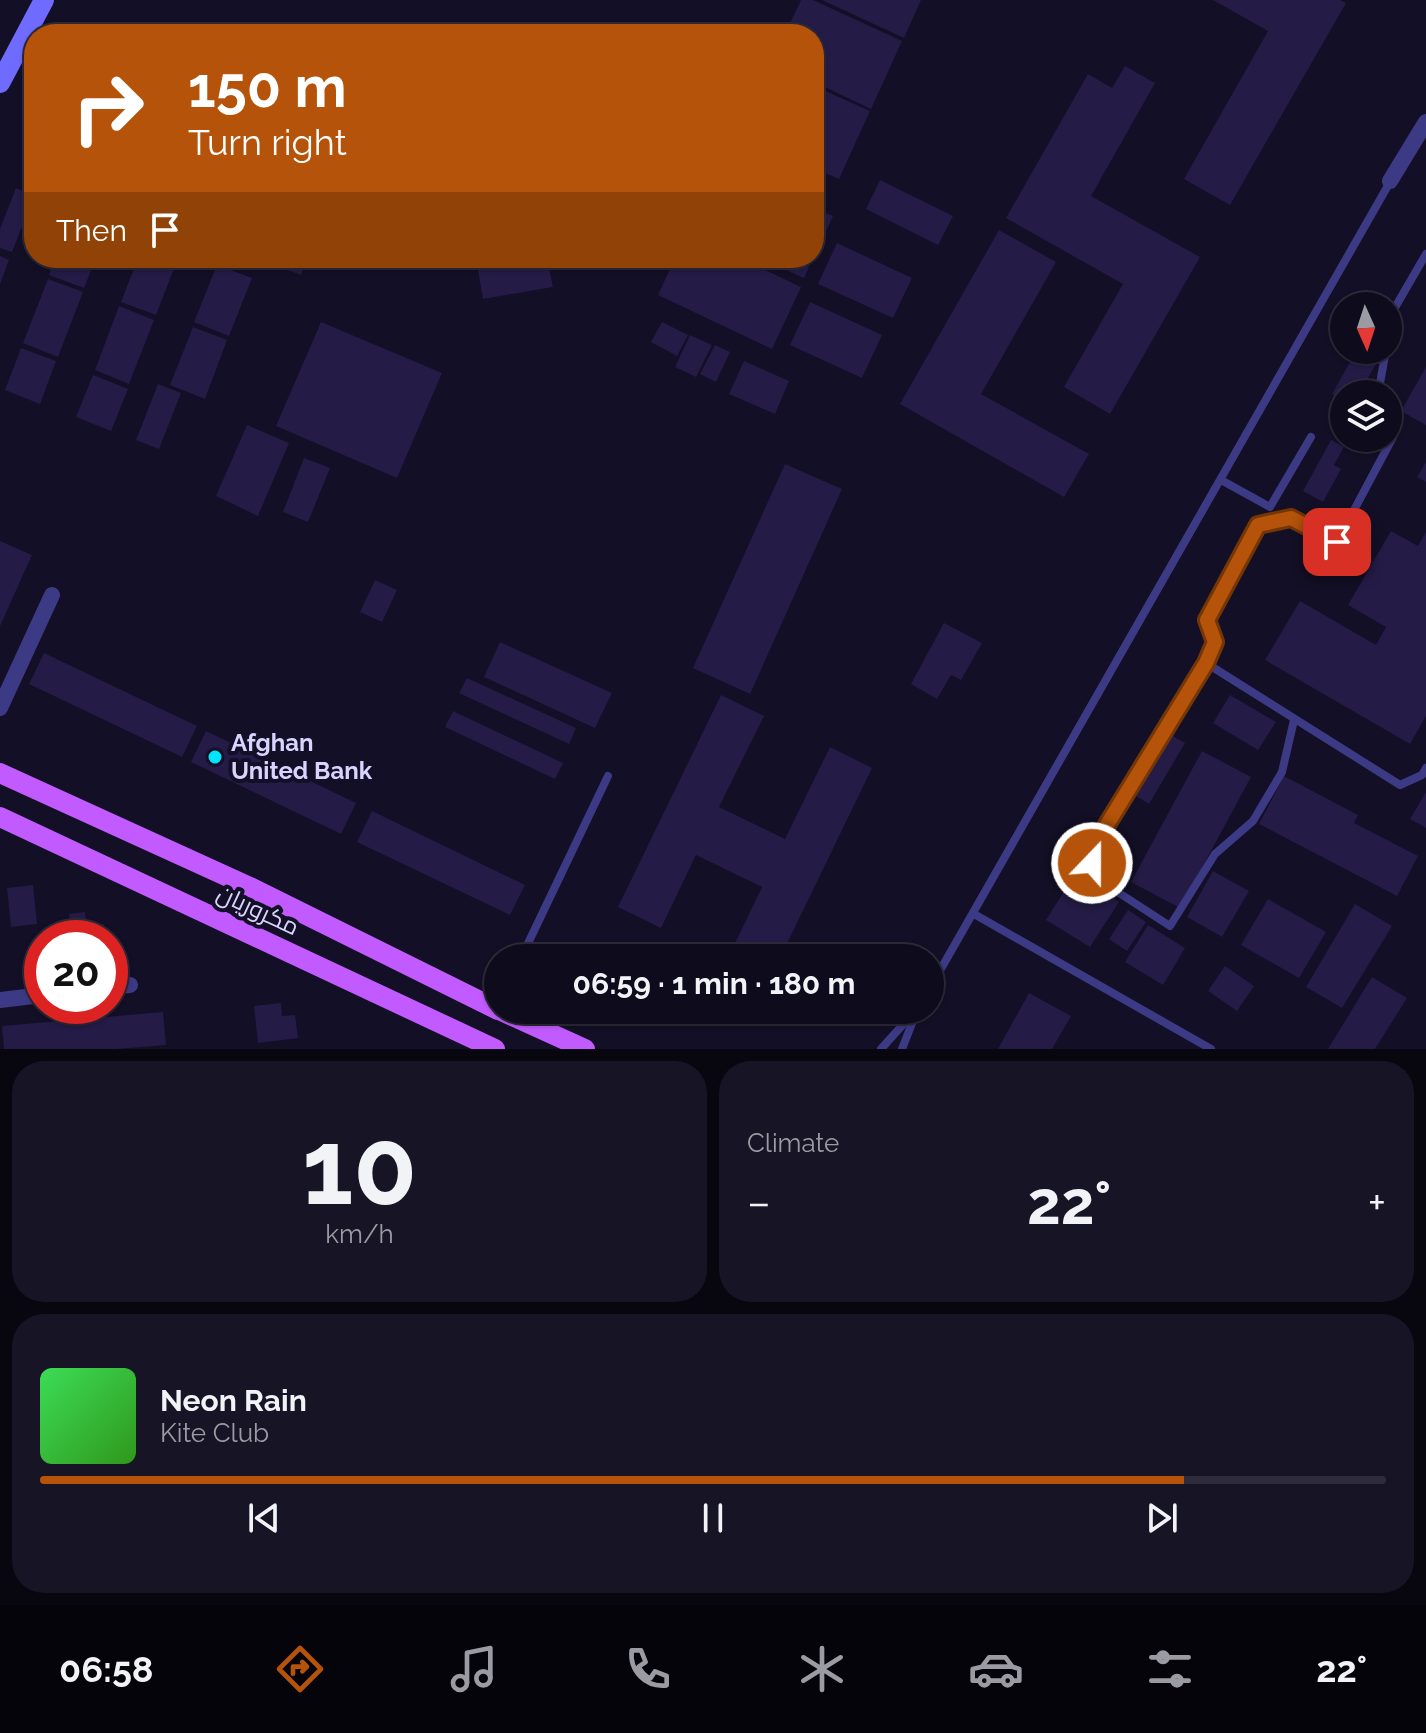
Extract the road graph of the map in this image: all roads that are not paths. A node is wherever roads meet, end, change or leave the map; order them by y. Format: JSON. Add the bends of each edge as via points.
{"nodes":[{"id":1,"x":44,"y":0,"type":"edge"},
{"id":2,"x":31,"y":24,"type":"edge"},
{"id":3,"x":24,"y":38,"type":"edge"},
{"id":4,"x":0,"y":83,"type":"edge"},
{"id":5,"x":1426,"y":122,"type":"edge"},
{"id":6,"x":1390,"y":181,"type":"joint"},
{"id":7,"x":1426,"y":254,"type":"edge"},
{"id":8,"x":1402,"y":295,"type":"edge"},
{"id":9,"x":1311,"y":437,"type":"dead end"},
{"id":10,"x":1385,"y":452,"type":"edge"},
{"id":11,"x":1221,"y":480,"type":"junction"},
{"id":12,"x":52,"y":595,"type":"dead end"},
{"id":13,"x":1206,"y":663,"type":"junction"},
{"id":14,"x":0,"y":708,"type":"edge"},
{"id":15,"x":1294,"y":720,"type":"junction"},
{"id":16,"x":1426,"y":768,"type":"edge"},
{"id":17,"x":0,"y":773,"type":"edge"},
{"id":18,"x":608,"y":776,"type":"dead end"},
{"id":19,"x":0,"y":817,"type":"edge"},
{"id":20,"x":974,"y":914,"type":"junction"},
{"id":21,"x":528,"y":944,"type":"edge"},
{"id":22,"x":944,"y":964,"type":"edge"},
{"id":23,"x":24,"y":997,"type":"edge"},
{"id":24,"x":0,"y":1000,"type":"edge"},
{"id":25,"x":484,"y":1002,"type":"edge"},
{"id":26,"x":531,"y":1024,"type":"edge"},
{"id":27,"x":904,"y":1024,"type":"edge"},
{"id":28,"x":912,"y":1024,"type":"edge"},
{"id":29,"x":495,"y":1049,"type":"edge"},
{"id":30,"x":585,"y":1049,"type":"edge"},
{"id":31,"x":881,"y":1049,"type":"edge"},
{"id":32,"x":902,"y":1049,"type":"edge"},
{"id":33,"x":1211,"y":1049,"type":"edge"}],
"edges":[{"from":1,"to":2,"type":"main road"},
{"from":3,"to":4,"type":"main road"},
{"from":5,"to":6,"type":"street"},
{"from":6,"to":11,"type":"lane"},
{"from":7,"to":8,"type":"lane"},
{"from":9,"to":11,"type":"lane","via":[[1270,507]]},
{"from":10,"to":13,"type":"lane","via":[[1337,542],[1291,518],[1258,525],[1207,620],[1215,642]]},
{"from":11,"to":20,"type":"lane"},
{"from":12,"to":14,"type":"street"},
{"from":13,"to":15,"type":"lane"},
{"from":13,"to":15,"type":"lane","via":[[1097,841],[1092,863],[1096,878],[1108,888],[1170,926],[1215,854],[1253,821],[1282,772]]},
{"from":15,"to":16,"type":"lane","via":[[1400,785]]},
{"from":17,"to":25,"type":"main road"},
{"from":18,"to":21,"type":"lane"},
{"from":19,"to":29,"type":"main road","name":"مکروریان"},
{"from":20,"to":22,"type":"lane"},
{"from":20,"to":33,"type":"lane"},
{"from":23,"to":24,"type":"street"},
{"from":26,"to":30,"type":"main road"},
{"from":27,"to":31,"type":"lane"},
{"from":28,"to":32,"type":"lane"}]}
